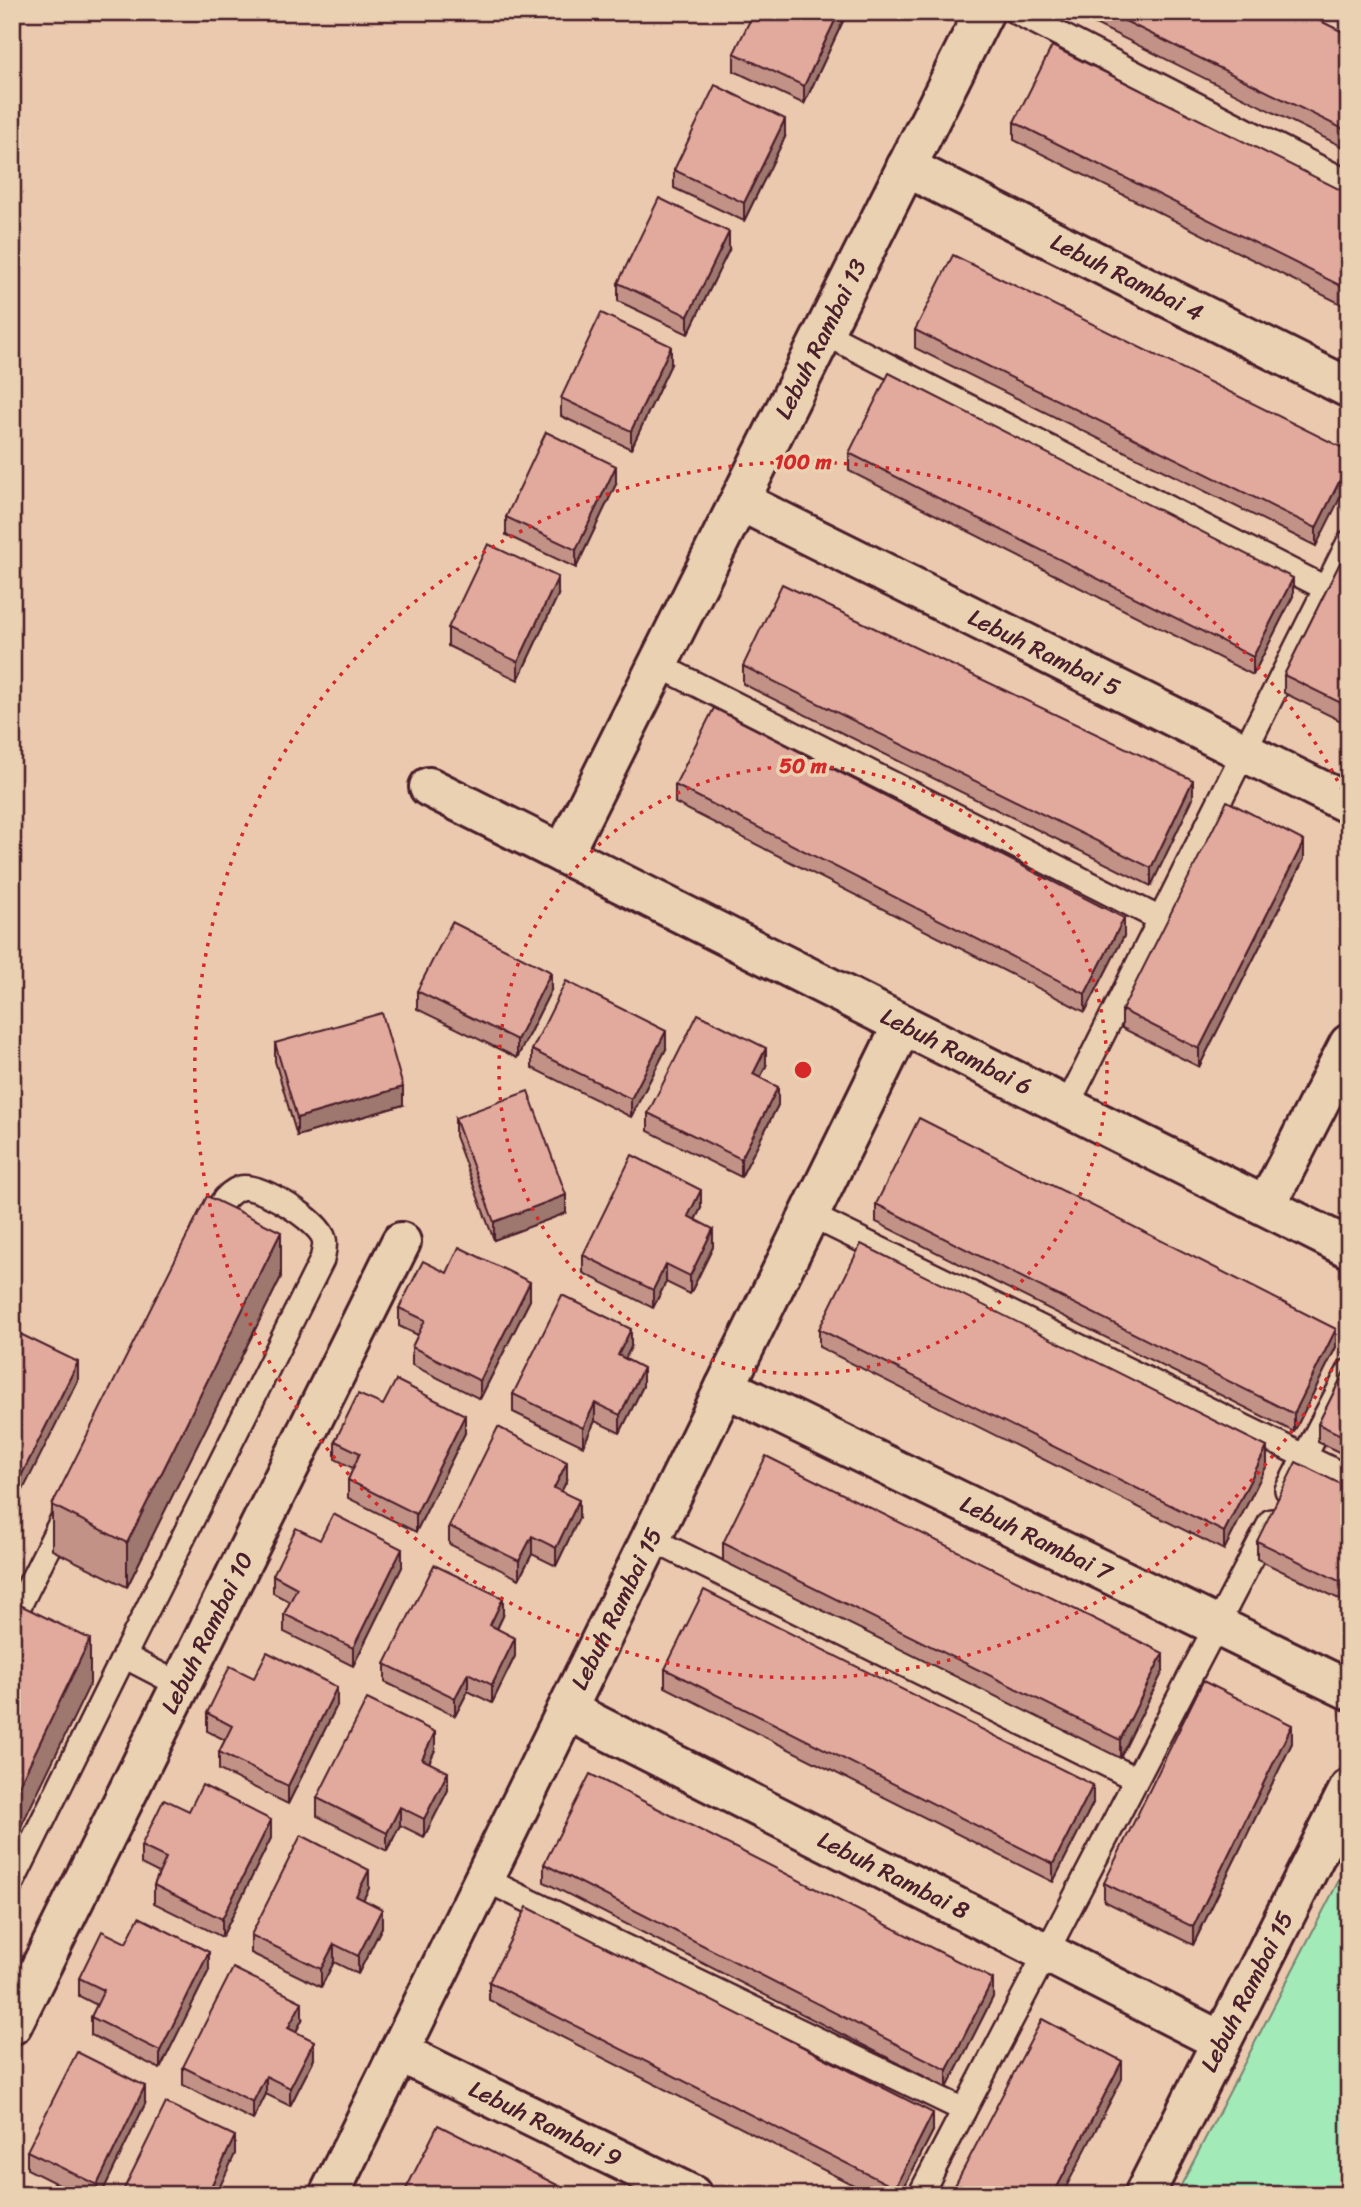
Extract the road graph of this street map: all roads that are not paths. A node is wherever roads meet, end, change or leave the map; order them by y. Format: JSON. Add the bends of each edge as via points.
{"nodes":[{"id":1,"x":984,"y":12,"type":"edge"},
{"id":2,"x":1016,"y":12,"type":"edge"},
{"id":3,"x":906,"y":167,"type":"junction"},
{"id":4,"x":1349,"y":183,"type":"edge"},
{"id":5,"x":824,"y":333,"type":"junction"},
{"id":6,"x":1349,"y":388,"type":"edge"},
{"id":7,"x":740,"y":501,"type":"junction"},
{"id":8,"x":1349,"y":542,"type":"edge"},
{"id":9,"x":1325,"y":588,"type":"junction"},
{"id":10,"x":658,"y":665,"type":"junction"},
{"id":11,"x":1243,"y":753,"type":"junction"},
{"id":12,"x":429,"y":787,"type":"dead end"},
{"id":13,"x":1349,"y":804,"type":"edge"},
{"id":14,"x":563,"y":854,"type":"junction"},
{"id":15,"x":1160,"y":919,"type":"junction"},
{"id":16,"x":903,"y":1024,"type":"junction"},
{"id":17,"x":1349,"y":1044,"type":"edge"},
{"id":18,"x":1067,"y":1106,"type":"junction"},
{"id":19,"x":1266,"y":1206,"type":"junction"},
{"id":20,"x":810,"y":1215,"type":"junction"},
{"id":21,"x":401,"y":1242,"type":"dead end"},
{"id":22,"x":199,"y":1245,"type":"edge"},
{"id":23,"x":1349,"y":1248,"type":"edge"},
{"id":24,"x":1349,"y":1371,"type":"edge"},
{"id":25,"x":725,"y":1387,"type":"junction"},
{"id":26,"x":1305,"y":1455,"type":"junction"},
{"id":27,"x":1349,"y":1478,"type":"edge"},
{"id":28,"x":75,"y":1495,"type":"edge"},
{"id":29,"x":651,"y":1539,"type":"junction"},
{"id":30,"x":12,"y":1620,"type":"edge"},
{"id":31,"x":1216,"y":1625,"type":"junction"},
{"id":32,"x":124,"y":1656,"type":"junction"},
{"id":33,"x":182,"y":1686,"type":"junction"},
{"id":34,"x":1349,"y":1690,"type":"edge"},
{"id":35,"x":567,"y":1710,"type":"junction"},
{"id":36,"x":1136,"y":1779,"type":"junction"},
{"id":37,"x":1349,"y":1789,"type":"edge"},
{"id":38,"x":484,"y":1879,"type":"junction"},
{"id":39,"x":12,"y":1883,"type":"edge"},
{"id":40,"x":1046,"y":1953,"type":"junction"},
{"id":41,"x":12,"y":2025,"type":"edge"},
{"id":42,"x":1222,"y":2041,"type":"junction"},
{"id":43,"x":399,"y":2052,"type":"junction"},
{"id":44,"x":964,"y":2110,"type":"junction"},
{"id":45,"x":329,"y":2195,"type":"edge"},
{"id":46,"x":692,"y":2195,"type":"edge"},
{"id":47,"x":920,"y":2195,"type":"edge"},
{"id":48,"x":1144,"y":2195,"type":"edge"}],
"edges":[{"from":1,"to":3,"type":"street","name":"Lebuh Rambai 13"},
{"from":2,"to":4,"type":"lane"},
{"from":3,"to":5,"type":"street","name":"Lebuh Rambai 13"},
{"from":3,"to":6,"type":"street","name":"Lebuh Rambai 4"},
{"from":5,"to":7,"type":"street","name":"Lebuh Rambai 13"},
{"from":5,"to":9,"type":"lane"},
{"from":7,"to":10,"type":"street","name":"Lebuh Rambai 13"},
{"from":7,"to":11,"type":"street","name":"Lebuh Rambai 5"},
{"from":8,"to":9,"type":"lane"},
{"from":9,"to":11,"type":"lane"},
{"from":10,"to":14,"type":"street","name":"Lebuh Rambai 13"},
{"from":10,"to":15,"type":"lane"},
{"from":11,"to":13,"type":"street","name":"Lebuh Rambai 5"},
{"from":11,"to":15,"type":"lane"},
{"from":12,"to":14,"type":"street","name":"Lebuh Rambai 6"},
{"from":14,"to":16,"type":"street","name":"Lebuh Rambai 6"},
{"from":15,"to":18,"type":"lane"},
{"from":16,"to":18,"type":"street","name":"Lebuh Rambai 6"},
{"from":16,"to":20,"type":"street","name":"Lebuh Rambai 15"},
{"from":17,"to":19,"type":"street"},
{"from":18,"to":19,"type":"street","name":"Lebuh Rambai 6"},
{"from":19,"to":23,"type":"street","name":"Lebuh Rambai 6"},
{"from":20,"to":25,"type":"street","name":"Lebuh Rambai 15"},
{"from":20,"to":26,"type":"lane"},
{"from":21,"to":33,"type":"street","name":"Lebuh Rambai 10"},
{"from":22,"to":32,"type":"lane","via":[[218,1208],[240,1188],[253,1188],[305,1214],[325,1240],[322,1260]]},
{"from":24,"to":26,"type":"lane"},
{"from":25,"to":29,"type":"street","name":"Lebuh Rambai 15"},
{"from":25,"to":31,"type":"street","name":"Lebuh Rambai 7"},
{"from":26,"to":27,"type":"lane"},
{"from":26,"to":31,"type":"lane"},
{"from":28,"to":30,"type":"lane"},
{"from":29,"to":35,"type":"street","name":"Lebuh Rambai 15"},
{"from":29,"to":36,"type":"lane"},
{"from":31,"to":34,"type":"street","name":"Lebuh Rambai 7"},
{"from":31,"to":36,"type":"lane"},
{"from":32,"to":33,"type":"lane"},
{"from":32,"to":39,"type":"lane"},
{"from":33,"to":41,"type":"street","name":"Lebuh Rambai 10"},
{"from":35,"to":38,"type":"street","name":"Lebuh Rambai 15"},
{"from":35,"to":40,"type":"street","name":"Lebuh Rambai 8"},
{"from":36,"to":40,"type":"lane"},
{"from":37,"to":42,"type":"street","name":"Lebuh Rambai 15"},
{"from":38,"to":43,"type":"street","name":"Lebuh Rambai 15"},
{"from":38,"to":44,"type":"lane"},
{"from":40,"to":42,"type":"street","name":"Lebuh Rambai 8"},
{"from":40,"to":44,"type":"lane"},
{"from":42,"to":48,"type":"street","name":"Lebuh Rambai 15"},
{"from":43,"to":45,"type":"street","name":"Lebuh Rambai 15"},
{"from":43,"to":46,"type":"street","name":"Lebuh Rambai 9"},
{"from":44,"to":47,"type":"lane"}]}
